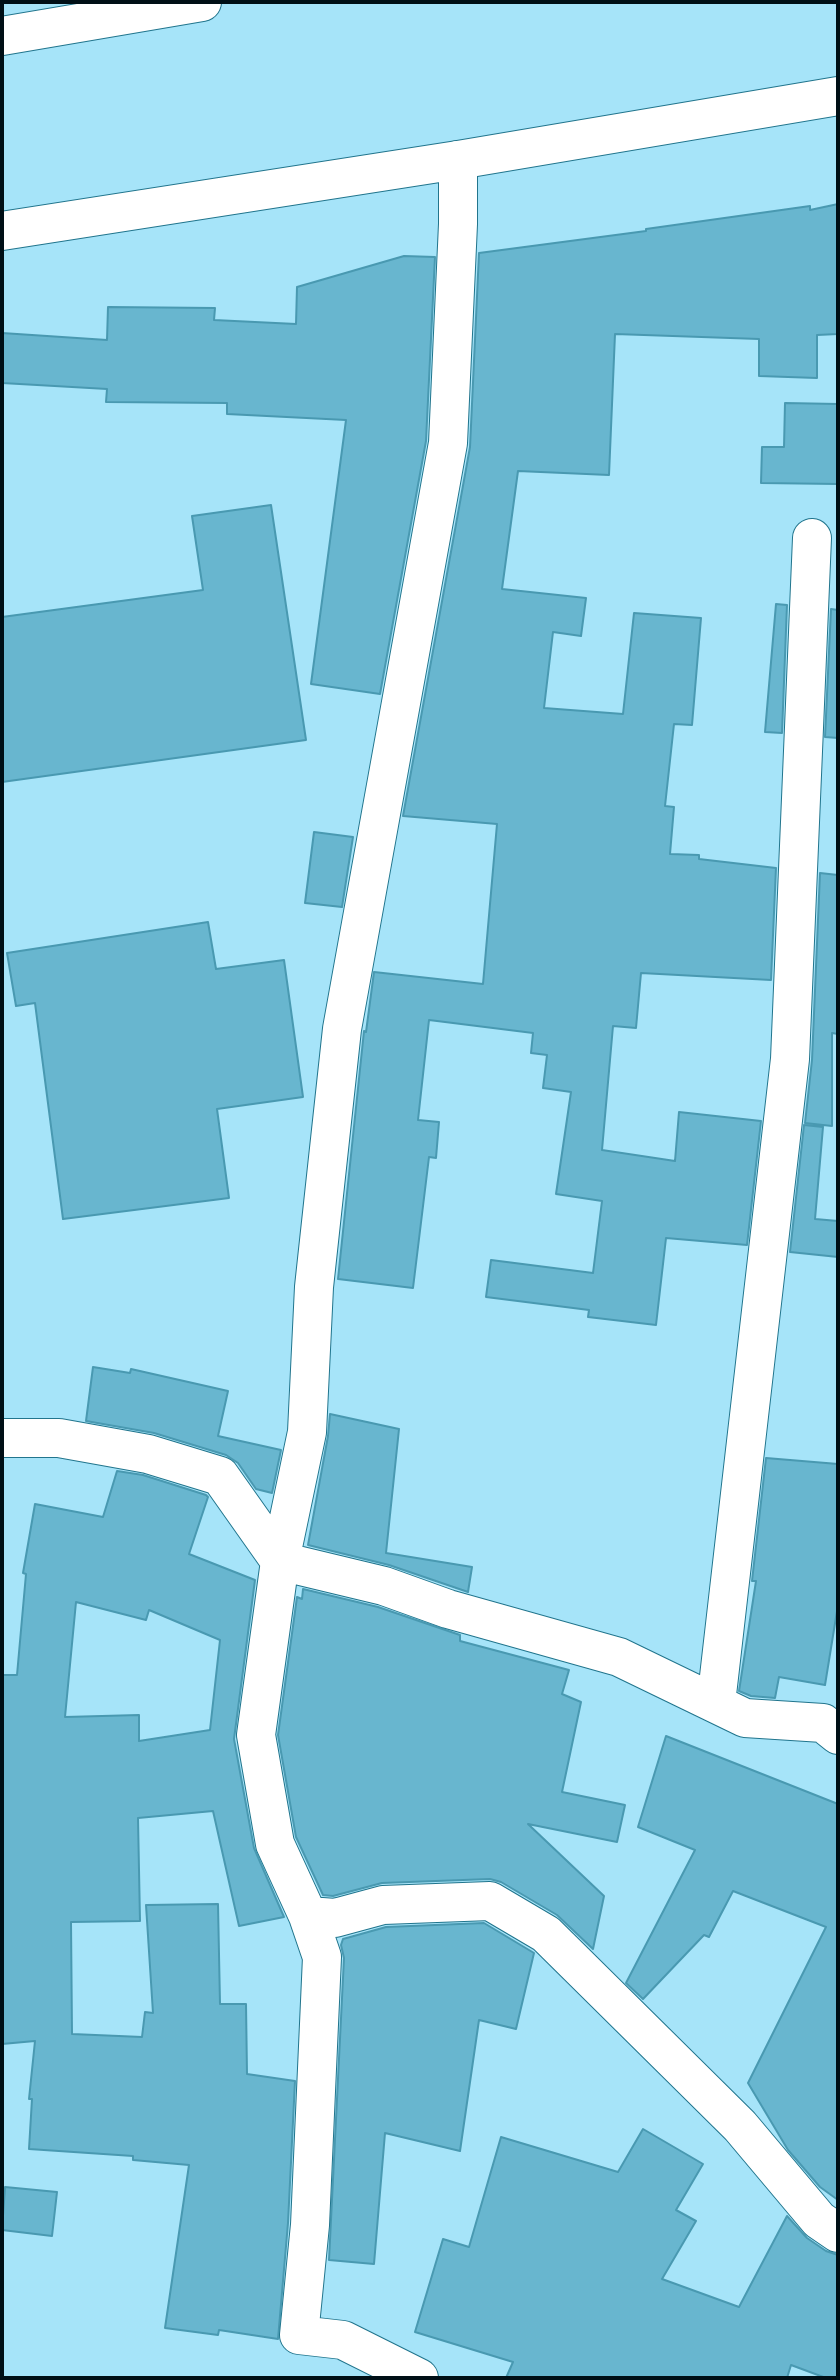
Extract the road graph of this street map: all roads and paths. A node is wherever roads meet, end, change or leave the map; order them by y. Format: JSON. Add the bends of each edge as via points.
{"nodes":[{"id":1,"x":202,"y":2,"type":"edge"},
{"id":2,"x":2,"y":36,"type":"edge"},
{"id":3,"x":838,"y":96,"type":"edge"},
{"id":4,"x":458,"y":160,"type":"junction"},
{"id":5,"x":2,"y":231,"type":"edge"},
{"id":6,"x":812,"y":538,"type":"dead end"},
{"id":7,"x":2,"y":1438,"type":"edge"},
{"id":8,"x":281,"y":1561,"type":"junction"},
{"id":9,"x":716,"y":1703,"type":"junction"},
{"id":10,"x":838,"y":1735,"type":"edge"},
{"id":11,"x":308,"y":1916,"type":"junction"},
{"id":12,"x":838,"y":2233,"type":"edge"},
{"id":13,"x":419,"y":2378,"type":"edge"}],
"edges":[{"from":1,"to":2,"type":"street"},
{"from":3,"to":4,"type":"street"},
{"from":4,"to":5,"type":"street"},
{"from":4,"to":8,"type":"street","via":[[447,443],[342,1029],[314,1287],[307,1433]]},
{"from":6,"to":9,"type":"street","via":[[790,1059]]},
{"from":7,"to":8,"type":"street","via":[[59,1438],[148,1454],[220,1476]]},
{"from":8,"to":9,"type":"street","via":[[384,1586],[448,1609],[619,1657]]},
{"from":8,"to":11,"type":"street","via":[[256,1735],[275,1844]]},
{"from":9,"to":10,"type":"street","via":[[745,1718],[824,1723]]},
{"from":11,"to":12,"type":"street","via":[[335,1918],[383,1905],[490,1901],[546,1934],[740,2126],[818,2220]]},
{"from":11,"to":13,"type":"street","via":[[322,1957],[310,2225],[299,2335],[343,2340]]}]}
